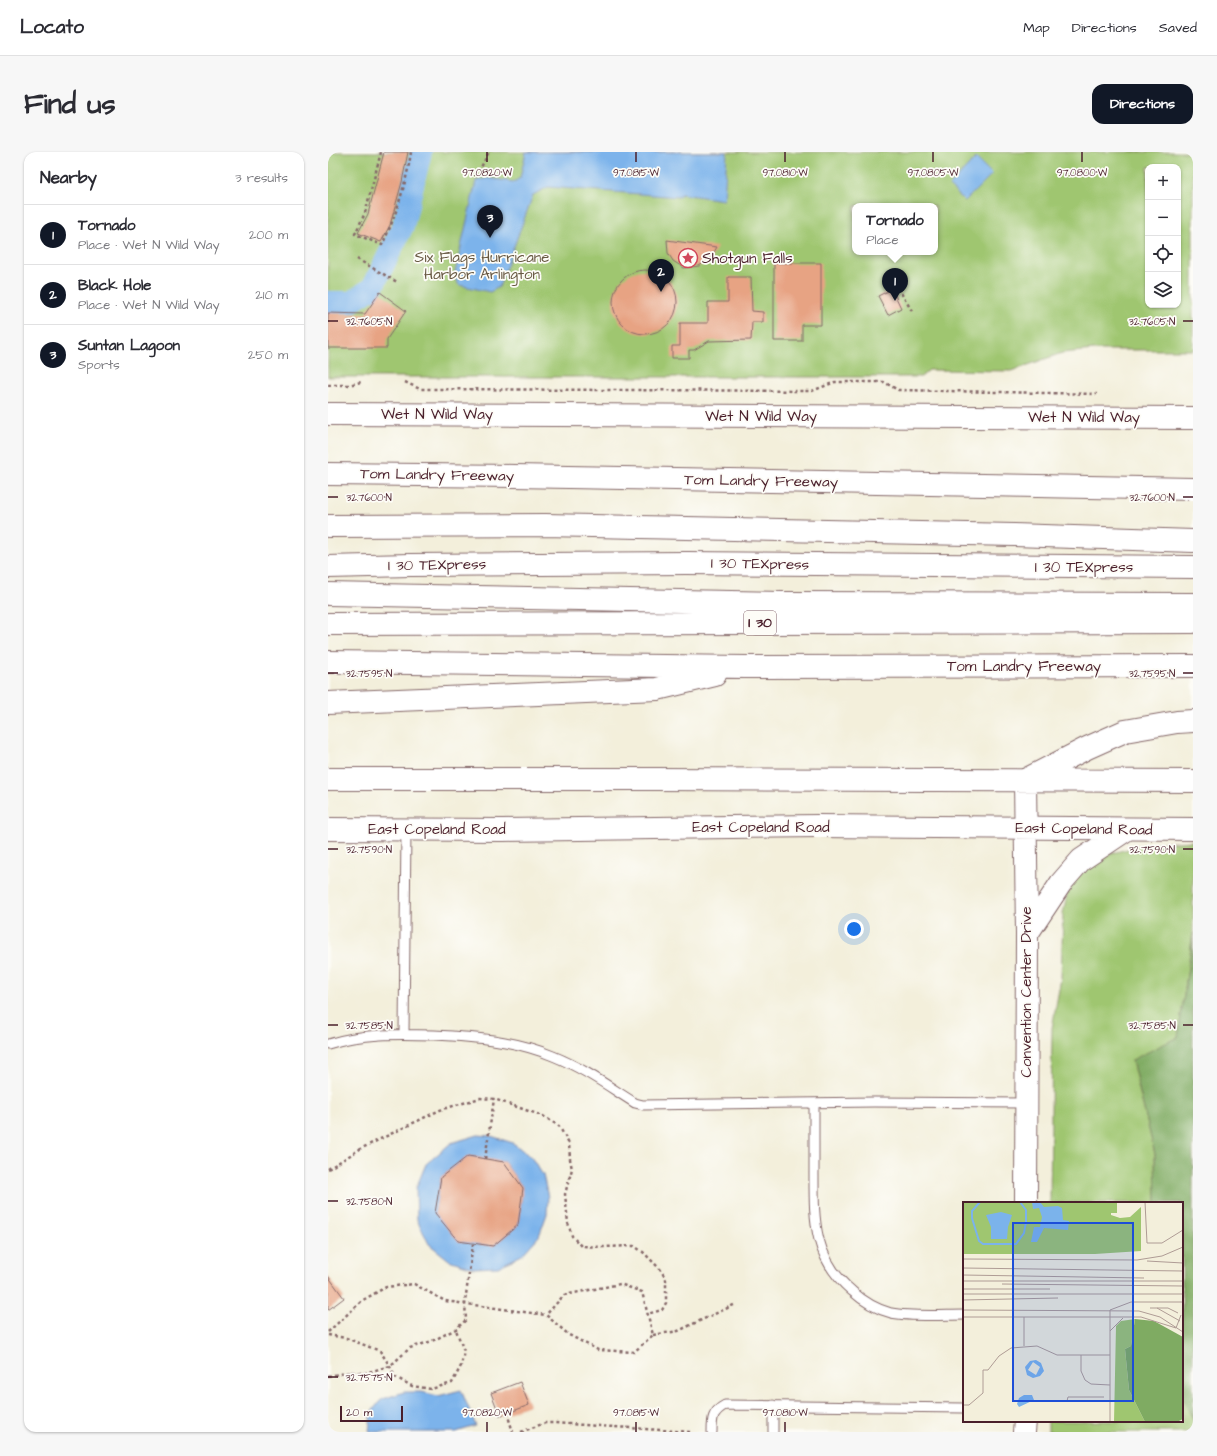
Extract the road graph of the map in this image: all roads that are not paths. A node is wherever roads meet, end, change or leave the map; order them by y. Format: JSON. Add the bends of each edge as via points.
{"nodes":[{"id":1,"x":328,"y":414,"type":"edge"},
{"id":2,"x":1193,"y":418,"type":"edge"},
{"id":3,"x":328,"y":474,"type":"edge"},
{"id":4,"x":1193,"y":489,"type":"edge"},
{"id":5,"x":328,"y":526,"type":"edge"},
{"id":6,"x":1193,"y":541,"type":"edge"},
{"id":7,"x":328,"y":567,"type":"edge"},
{"id":8,"x":1193,"y":567,"type":"edge"},
{"id":9,"x":328,"y":594,"type":"edge"},
{"id":10,"x":1193,"y":604,"type":"edge"},
{"id":11,"x":1193,"y":622,"type":"edge"},
{"id":12,"x":328,"y":624,"type":"edge"},
{"id":13,"x":328,"y":662,"type":"edge"},
{"id":14,"x":1193,"y":666,"type":"edge"},
{"id":15,"x":746,"y":667,"type":"junction"},
{"id":16,"x":328,"y":703,"type":"edge"},
{"id":17,"x":1193,"y":721,"type":"edge"},
{"id":18,"x":328,"y":780,"type":"edge"},
{"id":19,"x":1025,"y":780,"type":"junction"},
{"id":20,"x":1193,"y":781,"type":"edge"},
{"id":21,"x":1026,"y":828,"type":"junction"},
{"id":22,"x":328,"y":829,"type":"edge"},
{"id":23,"x":1193,"y":829,"type":"edge"},
{"id":24,"x":406,"y":830,"type":"junction"},
{"id":25,"x":1126,"y":830,"type":"junction"},
{"id":26,"x":1027,"y":934,"type":"junction"},
{"id":27,"x":404,"y":1034,"type":"junction"},
{"id":28,"x":328,"y":1044,"type":"edge"},
{"id":29,"x":814,"y":1103,"type":"junction"},
{"id":30,"x":1026,"y":1103,"type":"junction"},
{"id":31,"x":1026,"y":1202,"type":"edge"},
{"id":32,"x":963,"y":1315,"type":"edge"},
{"id":33,"x":773,"y":1405,"type":"junction"},
{"id":34,"x":963,"y":1408,"type":"edge"},
{"id":35,"x":712,"y":1432,"type":"edge"},
{"id":36,"x":773,"y":1432,"type":"edge"}],
"edges":[{"from":1,"to":2,"type":"main road","name":"Wet N Wild Way"},
{"from":3,"to":4,"type":"main road","name":"Tom Landry Freeway"},
{"from":5,"to":6,"type":"main road","via":[[553,526]]},
{"from":7,"to":8,"type":"main road","name":"I 30 TEXpress","via":[[687,563]]},
{"from":9,"to":10,"type":"main road","via":[[782,603]]},
{"from":11,"to":12,"type":"main road","number":"I 30"},
{"from":13,"to":15,"type":"main road","name":"Tom Landry Freeway"},
{"from":14,"to":15,"type":"main road","name":"Tom Landry Freeway"},
{"from":15,"to":16,"type":"main road","via":[[657,689]]},
{"from":17,"to":19,"type":"main road","via":[[1125,731]]},
{"from":18,"to":19,"type":"main road"},
{"from":19,"to":20,"type":"main road"},
{"from":19,"to":21,"type":"main road","name":"Convention Center Drive"},
{"from":21,"to":24,"type":"main road","name":"East Copeland Road","via":[[818,826]]},
{"from":21,"to":25,"type":"main road","name":"East Copeland Road"},
{"from":21,"to":26,"type":"main road","name":"Convention Center Drive"},
{"from":22,"to":24,"type":"main road","name":"East Copeland Road"},
{"from":23,"to":25,"type":"main road","name":"East Copeland Road"},
{"from":24,"to":27,"type":"lane"},
{"from":25,"to":26,"type":"main road","via":[[1081,860],[1061,883]]},
{"from":26,"to":30,"type":"main road","name":"Convention Center Drive"},
{"from":27,"to":28,"type":"lane","via":[[372,1035]]},
{"from":27,"to":29,"type":"lane","via":[[469,1037],[524,1045],[583,1069],[635,1103],[643,1105]]},
{"from":29,"to":30,"type":"lane"},
{"from":29,"to":32,"type":"lane","via":[[814,1218],[823,1254],[833,1272],[870,1305],[892,1313]]},
{"from":30,"to":31,"type":"main road","name":"Convention Center Drive"},
{"from":33,"to":34,"type":"lane"},
{"from":33,"to":35,"type":"lane","via":[[725,1405],[714,1415]]},
{"from":33,"to":36,"type":"lane"}]}
